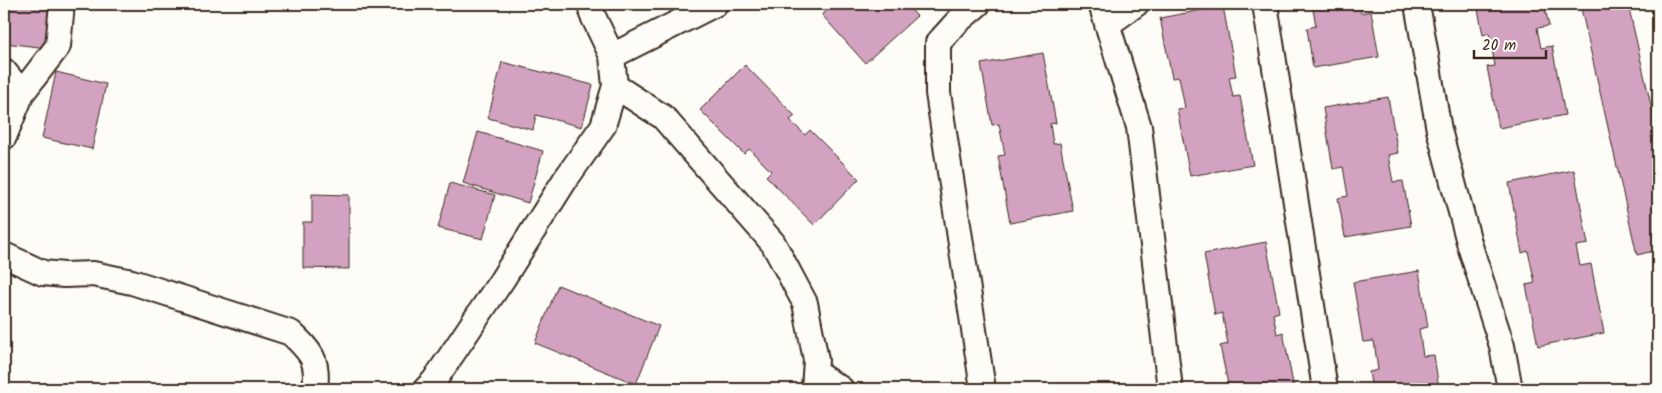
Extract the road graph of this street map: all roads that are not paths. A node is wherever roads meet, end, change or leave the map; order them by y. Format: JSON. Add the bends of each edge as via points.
{"nodes":[{"id":1,"x":62,"y":4,"type":"edge"},
{"id":2,"x":590,"y":4,"type":"edge"},
{"id":3,"x":715,"y":4,"type":"edge"},
{"id":4,"x":978,"y":4,"type":"edge"},
{"id":5,"x":1136,"y":4,"type":"edge"},
{"id":6,"x":1265,"y":4,"type":"edge"},
{"id":7,"x":1417,"y":4,"type":"edge"},
{"id":8,"x":1104,"y":14,"type":"edge"},
{"id":9,"x":612,"y":56,"type":"junction"},
{"id":10,"x":4,"y":71,"type":"edge"},
{"id":11,"x":615,"y":86,"type":"junction"},
{"id":12,"x":22,"y":93,"type":"junction"},
{"id":13,"x":4,"y":137,"type":"edge"},
{"id":14,"x":4,"y":255,"type":"edge"},
{"id":15,"x":814,"y":381,"type":"edge"},
{"id":16,"x":315,"y":389,"type":"edge"},
{"id":17,"x":426,"y":389,"type":"edge"},
{"id":18,"x":841,"y":389,"type":"edge"},
{"id":19,"x":983,"y":389,"type":"edge"},
{"id":20,"x":1170,"y":389,"type":"edge"},
{"id":21,"x":1325,"y":389,"type":"edge"},
{"id":22,"x":1510,"y":389,"type":"edge"}],
"edges":[{"from":1,"to":12,"type":"street","via":[[58,46]]},
{"from":2,"to":9,"type":"street"},
{"from":3,"to":9,"type":"street"},
{"from":4,"to":19,"type":"street","via":[[938,43],[938,93]]},
{"from":5,"to":8,"type":"street"},
{"from":6,"to":21,"type":"street"},
{"from":7,"to":22,"type":"street","via":[[1439,130],[1470,246],[1502,346]]},
{"from":8,"to":20,"type":"street","via":[[1139,127]]},
{"from":9,"to":11,"type":"street"},
{"from":10,"to":12,"type":"street"},
{"from":11,"to":15,"type":"street","via":[[663,117],[773,243],[805,303],[816,360]]},
{"from":11,"to":17,"type":"street","via":[[603,126]]},
{"from":12,"to":13,"type":"street"},
{"from":14,"to":16,"type":"street","via":[[43,273],[93,274],[132,282],[290,333],[309,350],[316,367]]},
{"from":15,"to":18,"type":"street"}]}
